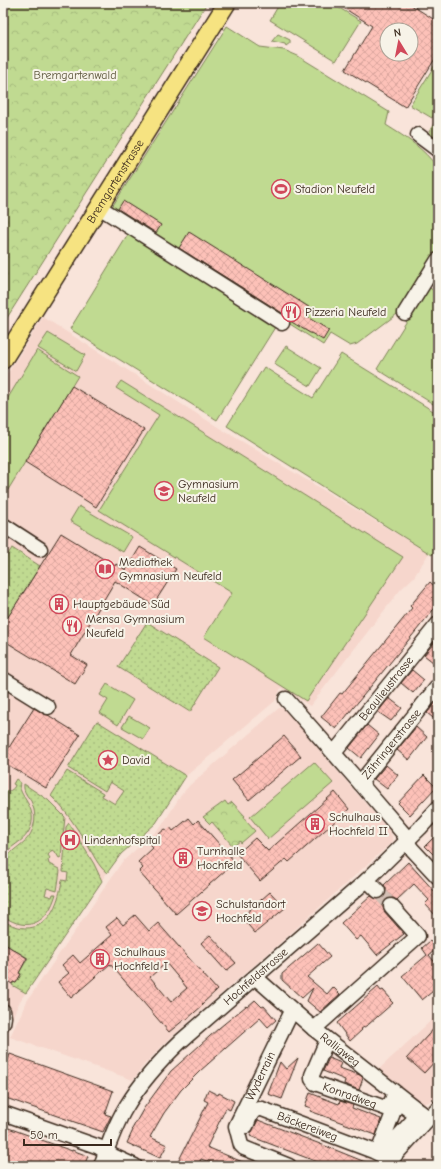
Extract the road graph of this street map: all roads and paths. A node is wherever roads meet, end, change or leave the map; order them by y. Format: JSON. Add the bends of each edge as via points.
{"nodes":[{"id":1,"x":228,"y":3,"type":"edge"},
{"id":2,"x":418,"y":135,"type":"dead end"},
{"id":3,"x":438,"y":150,"type":"edge"},
{"id":4,"x":99,"y":207,"type":"junction"},
{"id":5,"x":438,"y":260,"type":"edge"},
{"id":6,"x":405,"y":313,"type":"dead end"},
{"id":7,"x":282,"y":323,"type":"dead end"},
{"id":8,"x":3,"y":360,"type":"edge"},
{"id":9,"x":3,"y":525,"type":"edge"},
{"id":10,"x":40,"y":548,"type":"dead end"},
{"id":11,"x":438,"y":624,"type":"edge"},
{"id":12,"x":3,"y":680,"type":"edge"},
{"id":13,"x":438,"y":686,"type":"edge"},
{"id":14,"x":286,"y":699,"type":"dead end"},
{"id":15,"x":48,"y":708,"type":"dead end"},
{"id":16,"x":334,"y":753,"type":"junction"},
{"id":17,"x":360,"y":783,"type":"junction"},
{"id":18,"x":438,"y":808,"type":"edge"},
{"id":19,"x":407,"y":841,"type":"junction"},
{"id":20,"x":438,"y":877,"type":"edge"},
{"id":21,"x":367,"y":880,"type":"junction"},
{"id":22,"x":378,"y":891,"type":"tunnel mouth"},
{"id":23,"x":391,"y":906,"type":"tunnel mouth"},
{"id":24,"x":255,"y":977,"type":"junction"},
{"id":25,"x":3,"y":1011,"type":"edge"},
{"id":26,"x":292,"y":1011,"type":"junction"},
{"id":27,"x":3,"y":1023,"type":"edge"},
{"id":28,"x":314,"y":1030,"type":"junction"},
{"id":29,"x":327,"y":1040,"type":"junction"},
{"id":30,"x":397,"y":1098,"type":"junction"},
{"id":31,"x":3,"y":1113,"type":"edge"},
{"id":32,"x":433,"y":1113,"type":"edge"},
{"id":33,"x":240,"y":1141,"type":"junction"},
{"id":34,"x":106,"y":1152,"type":"junction"},
{"id":35,"x":389,"y":1163,"type":"edge"},
{"id":36,"x":101,"y":1166,"type":"edge"},
{"id":37,"x":135,"y":1166,"type":"edge"},
{"id":38,"x":289,"y":1166,"type":"edge"}],
"edges":[{"from":1,"to":4,"type":"main road","name":"Bremgartenstrasse"},
{"from":2,"to":3,"type":"street"},
{"from":4,"to":7,"type":"street"},
{"from":4,"to":8,"type":"main road","name":"Bremgartenstrasse"},
{"from":5,"to":6,"type":"street"},
{"from":9,"to":10,"type":"street"},
{"from":11,"to":16,"type":"street","name":"Beaulieustrasse"},
{"from":12,"to":15,"type":"street"},
{"from":13,"to":17,"type":"street","name":"Zähringerstrasse"},
{"from":14,"to":16,"type":"street","name":"Zähringerstrasse"},
{"from":16,"to":17,"type":"street","name":"Zähringerstrasse"},
{"from":17,"to":19,"type":"street","name":"Zähringerstrasse"},
{"from":18,"to":19,"type":"street","name":"Hochfeldstrasse"},
{"from":19,"to":20,"type":"street","name":"Zähringerstrasse"},
{"from":19,"to":21,"type":"street","name":"Hochfeldstrasse"},
{"from":21,"to":22,"type":"street"},
{"from":21,"to":24,"type":"street","name":"Hochfeldstrasse"},
{"from":23,"to":28,"type":"street","via":[[418,936]]},
{"from":24,"to":26,"type":"street","name":"Ralligweg"},
{"from":24,"to":34,"type":"street","name":"Hochfeldstrasse","via":[[181,1041],[152,1070],[125,1108]]},
{"from":25,"to":27,"type":"street"},
{"from":26,"to":28,"type":"street","name":"Ralligweg"},
{"from":26,"to":33,"type":"street","name":"Wyderrain","via":[[236,1126]]},
{"from":28,"to":29,"type":"street","name":"Ralligweg"},
{"from":29,"to":30,"type":"street","name":"Ralligweg"},
{"from":29,"to":30,"type":"street","name":"Konradweg","via":[[312,1075],[315,1083],[388,1109]]},
{"from":30,"to":32,"type":"street","name":"Ralligweg"},
{"from":31,"to":34,"type":"street","via":[[99,1146]]},
{"from":32,"to":35,"type":"street"},
{"from":33,"to":35,"type":"street","name":"Bäckereiweg","via":[[252,1113],[259,1109],[373,1151]]},
{"from":33,"to":38,"type":"street","via":[[244,1148]]},
{"from":34,"to":36,"type":"street","name":"Hochfeldstrasse"},
{"from":34,"to":37,"type":"street"}]}
